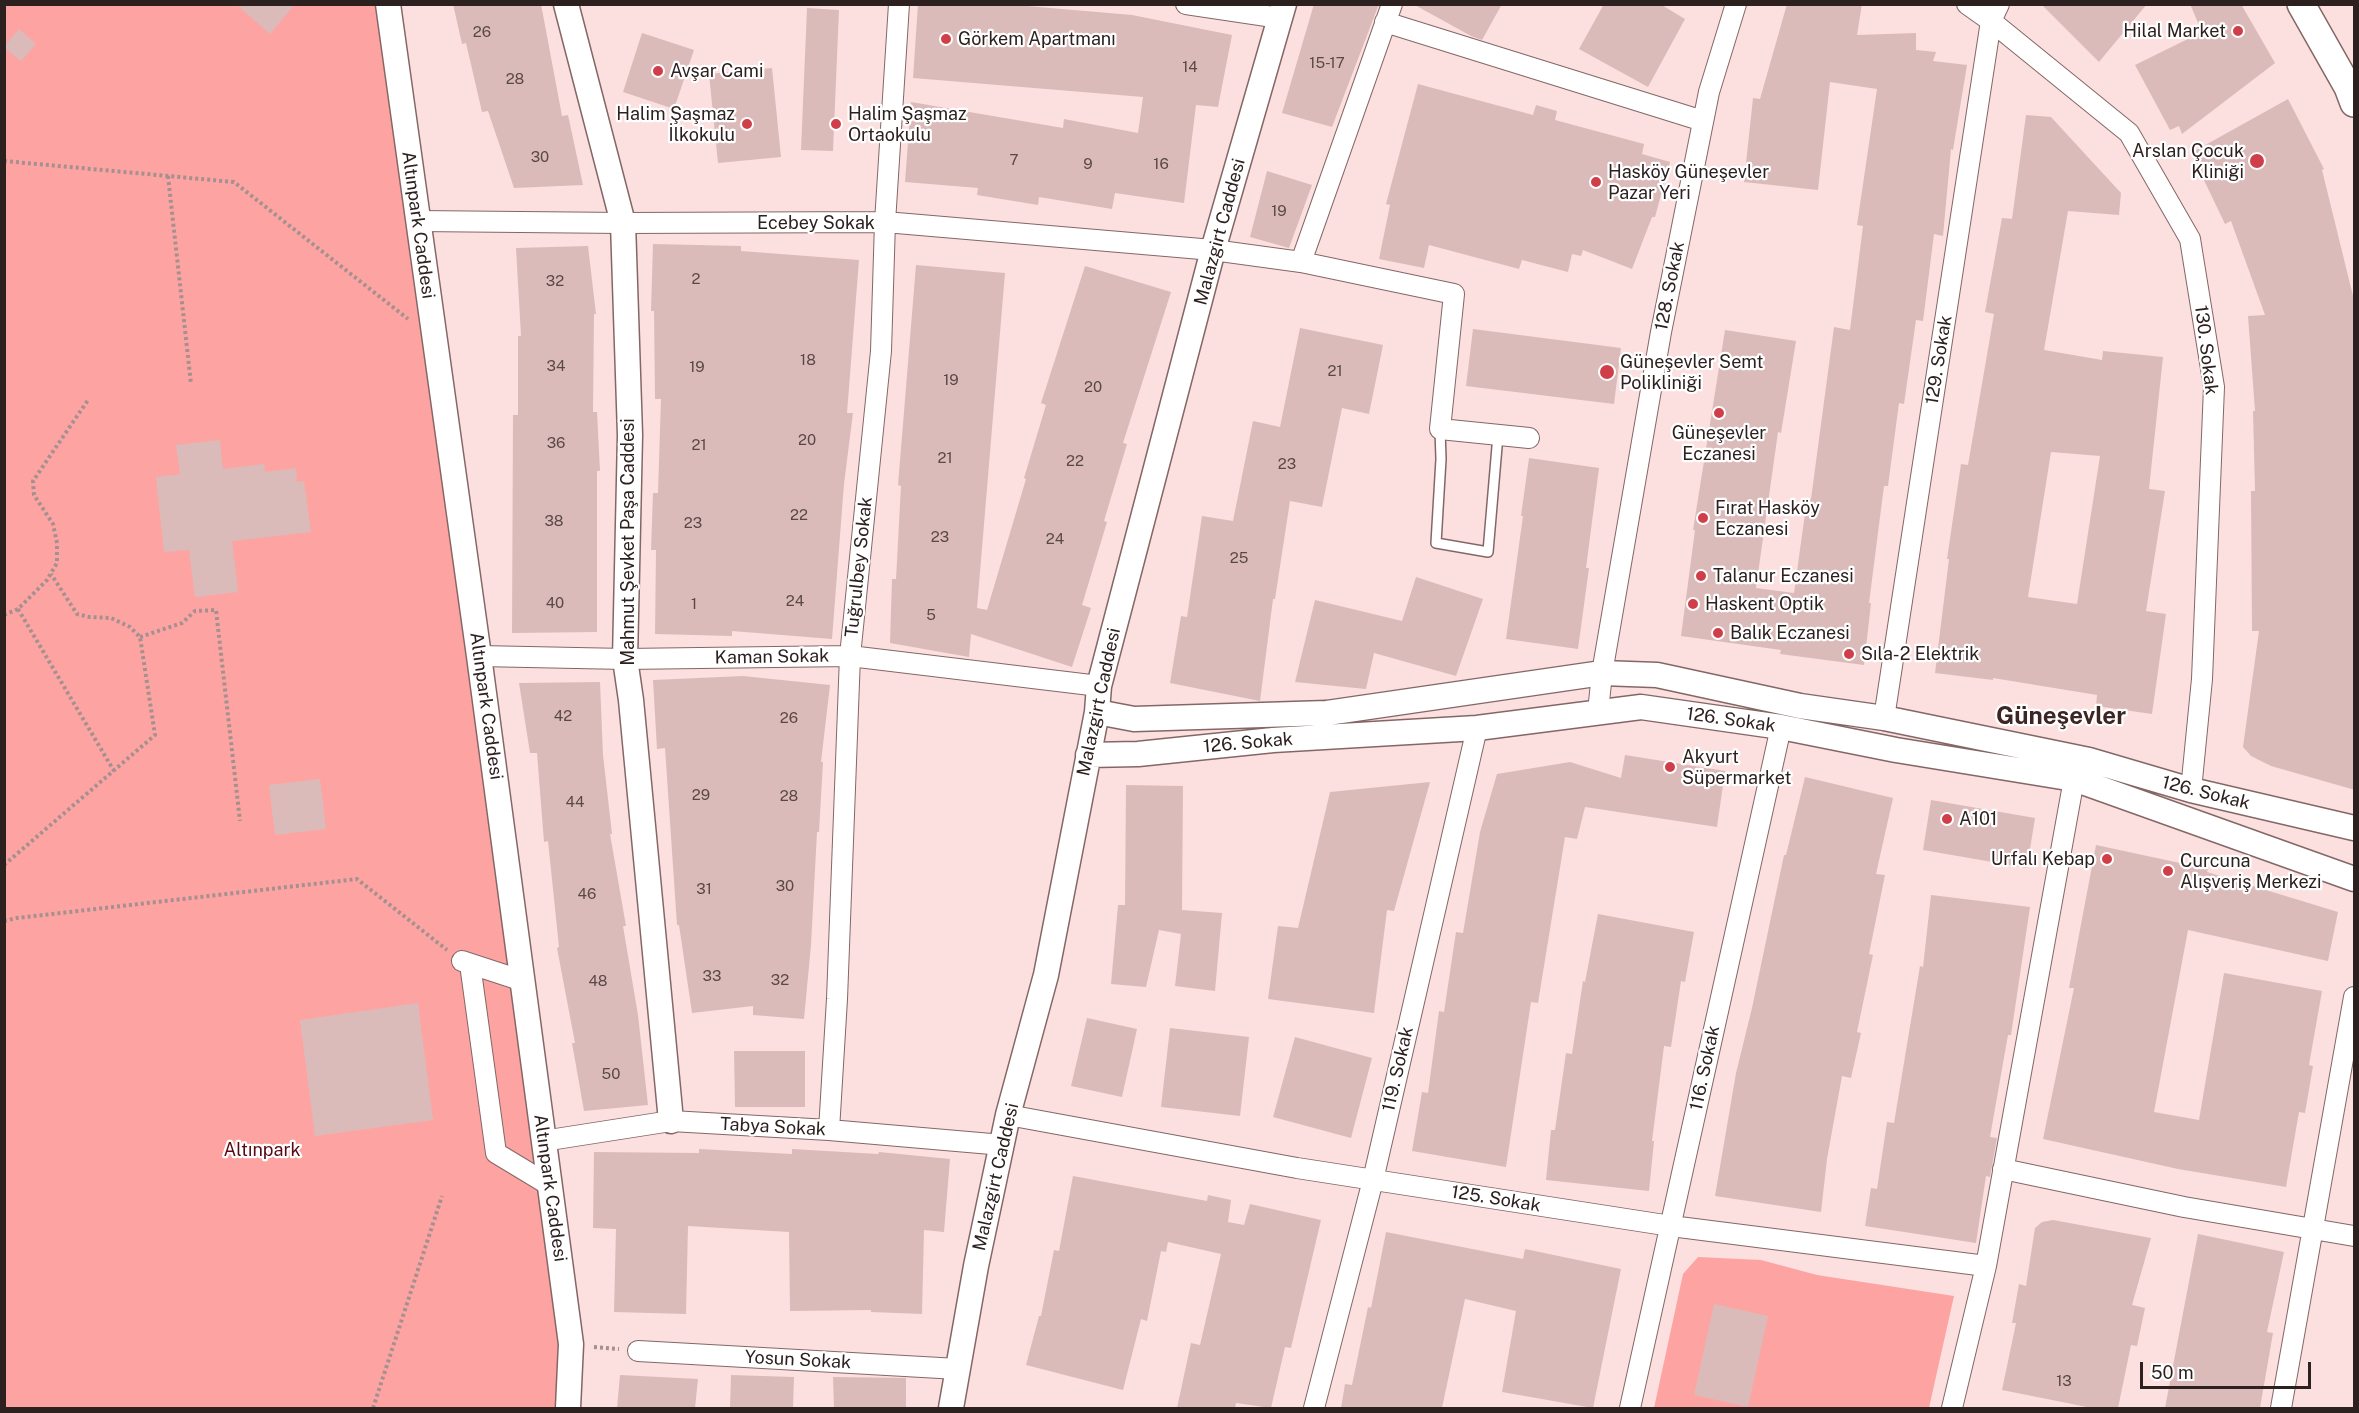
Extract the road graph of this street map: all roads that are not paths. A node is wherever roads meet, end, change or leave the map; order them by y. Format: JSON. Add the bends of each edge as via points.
{"nodes":[{"id":1,"x":388,"y":4,"type":"edge"},
{"id":2,"x":566,"y":4,"type":"edge"},
{"id":3,"x":899,"y":4,"type":"edge"},
{"id":4,"x":1186,"y":4,"type":"edge"},
{"id":5,"x":1736,"y":4,"type":"edge"},
{"id":6,"x":1967,"y":4,"type":"edge"},
{"id":7,"x":2301,"y":4,"type":"edge"},
{"id":8,"x":2320,"y":4,"type":"edge"},
{"id":9,"x":1282,"y":11,"type":"edge"},
{"id":10,"x":1388,"y":13,"type":"edge"},
{"id":11,"x":1995,"y":13,"type":"edge"},
{"id":12,"x":2351,"y":95,"type":"edge"},
{"id":13,"x":1703,"y":121,"type":"junction"},
{"id":14,"x":417,"y":221,"type":"junction"},
{"id":15,"x":885,"y":222,"type":"junction"},
{"id":16,"x":623,"y":223,"type":"junction"},
{"id":17,"x":1213,"y":250,"type":"junction"},
{"id":18,"x":1301,"y":262,"type":"junction"},
{"id":19,"x":1440,"y":429,"type":"junction"},
{"id":20,"x":1498,"y":435,"type":"junction"},
{"id":21,"x":1529,"y":438,"type":"dead end"},
{"id":22,"x":479,"y":656,"type":"junction"},
{"id":23,"x":850,"y":656,"type":"junction"},
{"id":24,"x":625,"y":659,"type":"junction"},
{"id":25,"x":1602,"y":672,"type":"junction"},
{"id":26,"x":1099,"y":686,"type":"junction"},
{"id":27,"x":1097,"y":712,"type":"junction"},
{"id":28,"x":1598,"y":712,"type":"junction"},
{"id":29,"x":1884,"y":718,"type":"junction"},
{"id":30,"x":1477,"y":728,"type":"junction"},
{"id":31,"x":1780,"y":728,"type":"junction"},
{"id":32,"x":1088,"y":755,"type":"junction"},
{"id":33,"x":2074,"y":779,"type":"junction"},
{"id":34,"x":2191,"y":790,"type":"junction"},
{"id":35,"x":2355,"y":828,"type":"edge"},
{"id":36,"x":2355,"y":879,"type":"edge"},
{"id":37,"x":523,"y":981,"type":"junction"},
{"id":38,"x":2355,"y":997,"type":"edge"},
{"id":39,"x":1008,"y":1115,"type":"junction"},
{"id":40,"x":671,"y":1121,"type":"junction"},
{"id":41,"x":829,"y":1130,"type":"junction"},
{"id":42,"x":543,"y":1141,"type":"junction"},
{"id":43,"x":1003,"y":1145,"type":"junction"},
{"id":44,"x":2003,"y":1169,"type":"junction"},
{"id":45,"x":1373,"y":1180,"type":"junction"},
{"id":46,"x":549,"y":1185,"type":"junction"},
{"id":47,"x":1671,"y":1226,"type":"junction"},
{"id":48,"x":2312,"y":1230,"type":"junction"},
{"id":49,"x":2355,"y":1236,"type":"edge"},
{"id":50,"x":1986,"y":1266,"type":"junction"},
{"id":51,"x":638,"y":1351,"type":"road end"},
{"id":52,"x":958,"y":1369,"type":"junction"},
{"id":53,"x":568,"y":1408,"type":"edge"},
{"id":54,"x":951,"y":1408,"type":"edge"},
{"id":55,"x":1314,"y":1408,"type":"edge"},
{"id":56,"x":1630,"y":1408,"type":"edge"},
{"id":57,"x":1952,"y":1408,"type":"edge"},
{"id":58,"x":2281,"y":1408,"type":"edge"}],
"edges":[{"from":1,"to":14,"type":"street","name":"Altınpark Caddesi"},
{"from":2,"to":16,"type":"street","name":"Mahmut Şevket Paşa Caddesi"},
{"from":3,"to":15,"type":"street","name":"Tuğrulbey Sokak"},
{"from":4,"to":9,"type":"street"},
{"from":5,"to":13,"type":"street","name":"128. Sokak","via":[[1708,92]]},
{"from":6,"to":11,"type":"street","name":"130. Sokak"},
{"from":7,"to":12,"type":"main road"},
{"from":8,"to":12,"type":"main road"},
{"from":9,"to":17,"type":"street","name":"Malazgirt Caddesi"},
{"from":10,"to":13,"type":"street"},
{"from":10,"to":18,"type":"street"},
{"from":11,"to":29,"type":"street","name":"129. Sokak"},
{"from":11,"to":34,"type":"street","name":"130. Sokak","via":[[2129,133],[2190,240],[2214,387],[2202,679]]},
{"from":13,"to":25,"type":"street","name":"128. Sokak","via":[[1661,332]]},
{"from":14,"to":16,"type":"street","name":"Ecebey Sokak"},
{"from":14,"to":22,"type":"street","name":"Altınpark Caddesi"},
{"from":15,"to":16,"type":"street","name":"Ecebey Sokak"},
{"from":15,"to":17,"type":"street","name":"Ecebey Sokak"},
{"from":15,"to":23,"type":"street","name":"Tuğrulbey Sokak","via":[[882,351]]},
{"from":16,"to":24,"type":"street","name":"Mahmut Şevket Paşa Caddesi","via":[[630,435]]},
{"from":17,"to":18,"type":"street","name":"Ecebey Sokak"},
{"from":17,"to":26,"type":"street","name":"Malazgirt Caddesi"},
{"from":18,"to":19,"type":"street","name":"Ecebey Sokak","via":[[1454,294]]},
{"from":19,"to":20,"type":"street"},
{"from":19,"to":20,"type":"lane","via":[[1436,543],[1488,552]]},
{"from":20,"to":21,"type":"street"},
{"from":22,"to":24,"type":"street","name":"Kaman Sokak"},
{"from":22,"to":37,"type":"street","name":"Altınpark Caddesi"},
{"from":23,"to":24,"type":"street","name":"Kaman Sokak"},
{"from":23,"to":26,"type":"street","name":"Kaman Sokak"},
{"from":23,"to":41,"type":"street","name":"Tuğrulbey Sokak"},
{"from":24,"to":40,"type":"street","name":"Mahmut Şevket Paşa Caddesi"},
{"from":25,"to":27,"type":"street","name":"126. Sokak","via":[[1327,713],[1134,719]]},
{"from":25,"to":28,"type":"street","name":"128. Sokak"},
{"from":25,"to":29,"type":"street","name":"126. Sokak","via":[[1657,675],[1800,706]]},
{"from":26,"to":27,"type":"street","name":"Malazgirt Caddesi"},
{"from":27,"to":32,"type":"street","name":"Malazgirt Caddesi"},
{"from":28,"to":30,"type":"street","name":"126. Sokak"},
{"from":28,"to":31,"type":"street","name":"126. Sokak","via":[[1641,707]]},
{"from":29,"to":34,"type":"street","name":"126. Sokak","via":[[2089,760]]},
{"from":30,"to":32,"type":"street","name":"126. Sokak"},
{"from":30,"to":45,"type":"street","name":"119. Sokak"},
{"from":31,"to":33,"type":"street","name":"126. Sokak"},
{"from":31,"to":47,"type":"street","name":"116. Sokak"},
{"from":32,"to":39,"type":"street","name":"Malazgirt Caddesi","via":[[1046,975]]},
{"from":33,"to":36,"type":"street","name":"126. Sokak"},
{"from":33,"to":44,"type":"street"},
{"from":34,"to":35,"type":"street","name":"126. Sokak"},
{"from":37,"to":42,"type":"street","name":"Altınpark Caddesi"},
{"from":37,"to":46,"type":"street","via":[[466,963],[496,1152]]},
{"from":38,"to":48,"type":"street"},
{"from":39,"to":43,"type":"street","name":"Malazgirt Caddesi"},
{"from":39,"to":45,"type":"street","name":"125. Sokak"},
{"from":40,"to":41,"type":"street","name":"Tabya Sokak"},
{"from":40,"to":42,"type":"street","name":"Tabya Sokak"},
{"from":41,"to":43,"type":"street","name":"Tabya Sokak"},
{"from":42,"to":46,"type":"street","name":"Altınpark Caddesi"},
{"from":43,"to":52,"type":"street","name":"Malazgirt Caddesi"},
{"from":44,"to":48,"type":"street"},
{"from":44,"to":50,"type":"street"},
{"from":45,"to":47,"type":"street","name":"125. Sokak"},
{"from":45,"to":55,"type":"street","name":"119. Sokak"},
{"from":46,"to":53,"type":"street","name":"Altınpark Caddesi","via":[[570,1344]]},
{"from":47,"to":50,"type":"street","name":"125. Sokak"},
{"from":47,"to":56,"type":"street","name":"116. Sokak"},
{"from":48,"to":49,"type":"street"},
{"from":48,"to":58,"type":"street"},
{"from":50,"to":57,"type":"street"},
{"from":51,"to":52,"type":"street","name":"Yosun Sokak"},
{"from":52,"to":54,"type":"street","name":"Malazgirt Caddesi"}]}
